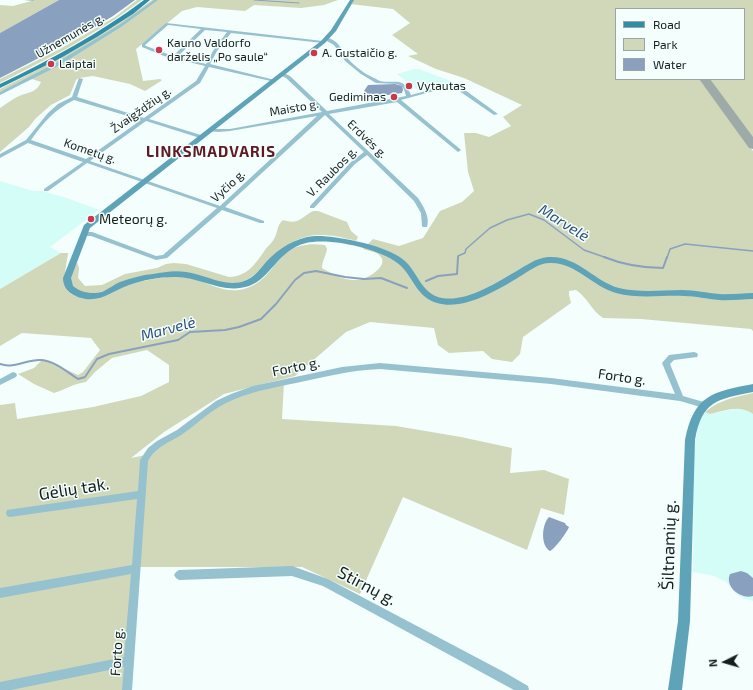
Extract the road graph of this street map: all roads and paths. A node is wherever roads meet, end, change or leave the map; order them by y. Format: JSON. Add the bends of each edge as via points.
{"nodes":[{"id":1,"x":147,"y":0,"type":"edge"},
{"id":2,"x":156,"y":0,"type":"edge"},
{"id":3,"x":352,"y":0,"type":"edge"},
{"id":4,"x":204,"y":28,"type":"junction"},
{"id":5,"x":230,"y":31,"type":"junction"},
{"id":6,"x":324,"y":40,"type":"junction"},
{"id":7,"x":174,"y":57,"type":"junction"},
{"id":8,"x":208,"y":64,"type":"junction"},
{"id":9,"x":282,"y":74,"type":"junction"},
{"id":10,"x":81,"y":79,"type":"dead end"},
{"id":11,"x":274,"y":81,"type":"junction"},
{"id":12,"x":0,"y":86,"type":"edge"},
{"id":13,"x":0,"y":94,"type":"edge"},
{"id":14,"x":409,"y":97,"type":"junction"},
{"id":15,"x":74,"y":98,"type":"junction"},
{"id":16,"x":398,"y":100,"type":"junction"},
{"id":17,"x":324,"y":113,"type":"junction"},
{"id":18,"x":496,"y":114,"type":"dead end"},
{"id":19,"x":144,"y":120,"type":"junction"},
{"id":20,"x":210,"y":130,"type":"junction"},
{"id":21,"x":202,"y":137,"type":"junction"},
{"id":22,"x":28,"y":141,"type":"junction"},
{"id":23,"x":458,"y":150,"type":"dead end"},
{"id":24,"x":367,"y":152,"type":"junction"},
{"id":25,"x":0,"y":156,"type":"edge"},
{"id":26,"x":86,"y":161,"type":"junction"},
{"id":27,"x":145,"y":181,"type":"junction"},
{"id":28,"x":46,"y":190,"type":"dead end"},
{"id":29,"x":312,"y":206,"type":"dead end"},
{"id":30,"x":221,"y":208,"type":"junction"},
{"id":31,"x":262,"y":222,"type":"dead end"},
{"id":32,"x":425,"y":226,"type":"dead end"},
{"id":33,"x":84,"y":234,"type":"junction"},
{"id":34,"x":753,"y":296,"type":"edge"},
{"id":35,"x":694,"y":355,"type":"dead end"},
{"id":36,"x":13,"y":374,"type":"dead end"},
{"id":37,"x":0,"y":382,"type":"edge"},
{"id":38,"x":753,"y":388,"type":"edge"},
{"id":39,"x":680,"y":398,"type":"junction"},
{"id":40,"x":704,"y":405,"type":"junction"},
{"id":41,"x":142,"y":494,"type":"junction"},
{"id":42,"x":10,"y":513,"type":"dead end"},
{"id":43,"x":136,"y":569,"type":"junction"},
{"id":44,"x":179,"y":575,"type":"dead end"},
{"id":45,"x":0,"y":593,"type":"edge"},
{"id":46,"x":129,"y":662,"type":"junction"},
{"id":47,"x":0,"y":687,"type":"edge"},
{"id":48,"x":127,"y":690,"type":"edge"},
{"id":49,"x":524,"y":690,"type":"edge"},
{"id":50,"x":676,"y":690,"type":"edge"}],
"edges":[{"from":1,"to":12,"type":"main road","name":"Užnemunės g.","via":[[73,48]]},
{"from":2,"to":13,"type":"street","via":[[120,26],[58,64]]},
{"from":3,"to":6,"type":"street"},
{"from":4,"to":5,"type":"street"},
{"from":4,"to":7,"type":"street"},
{"from":4,"to":7,"type":"street","via":[[167,24],[143,45]]},
{"from":5,"to":6,"type":"street"},
{"from":5,"to":8,"type":"street","name":"Žvaigždžių g."},
{"from":6,"to":9,"type":"street"},
{"from":6,"to":14,"type":"street","via":[[333,42],[347,60],[371,79],[403,84]]},
{"from":7,"to":8,"type":"street"},
{"from":8,"to":11,"type":"street"},
{"from":8,"to":19,"type":"street","name":"Žvaigždžių g.","via":[[198,82]]},
{"from":9,"to":11,"type":"street"},
{"from":9,"to":17,"type":"street","name":"Erdvės g."},
{"from":10,"to":15,"type":"street"},
{"from":11,"to":20,"type":"street"},
{"from":14,"to":16,"type":"street","name":"Maisto g."},
{"from":14,"to":18,"type":"street","name":"Maisto g.","via":[[450,85],[456,86]]},
{"from":15,"to":19,"type":"street"},
{"from":15,"to":22,"type":"street","via":[[50,114]]},
{"from":16,"to":17,"type":"street","name":"Maisto g."},
{"from":16,"to":23,"type":"street"},
{"from":17,"to":20,"type":"street","name":"Maisto g.","via":[[224,131]]},
{"from":17,"to":24,"type":"street","name":"Erdvės g."},
{"from":17,"to":30,"type":"street","name":"Vyčio g."},
{"from":19,"to":21,"type":"street"},
{"from":19,"to":26,"type":"street","name":"Žvaigždžių g."},
{"from":20,"to":21,"type":"street"},
{"from":21,"to":27,"type":"street"},
{"from":22,"to":25,"type":"street"},
{"from":22,"to":26,"type":"street","name":"Kometų g."},
{"from":24,"to":29,"type":"street","name":"V. Raubos g."},
{"from":24,"to":32,"type":"street","name":"Erdvės g.","via":[[423,208]]},
{"from":26,"to":27,"type":"street","name":"Kometų g."},
{"from":26,"to":28,"type":"street","name":"Žvaigždžių g."},
{"from":27,"to":30,"type":"street","name":"Kometų g."},
{"from":27,"to":33,"type":"street","via":[[87,227]]},
{"from":30,"to":31,"type":"street","name":"Kometų g."},
{"from":30,"to":33,"type":"street","name":"Vyčio g.","via":[[165,257],[156,258],[92,234]]},
{"from":33,"to":34,"type":"street","via":[[67,283],[76,294],[89,296],[139,280],[181,274],[223,286],[245,284],[259,276],[285,249],[303,240],[319,238],[346,241],[394,257],[403,262],[426,295],[444,302],[470,297],[540,262],[552,260],[573,265],[605,285],[619,290],[721,297]]},
{"from":35,"to":39,"type":"street","via":[[672,356],[666,363]]},
{"from":36,"to":37,"type":"street"},
{"from":38,"to":40,"type":"street","via":[[711,400]]},
{"from":39,"to":40,"type":"street","name":"Forto g."},
{"from":39,"to":41,"type":"street","name":"Forto g.","via":[[551,381],[389,366],[363,367],[239,394],[216,404],[149,452],[144,460]]},
{"from":40,"to":50,"type":"street","name":"Šiltnamių g.","via":[[692,424],[690,440],[684,621]]},
{"from":41,"to":42,"type":"street","name":"Gėlių tak."},
{"from":41,"to":43,"type":"street","name":"Forto g."},
{"from":43,"to":45,"type":"street"},
{"from":43,"to":46,"type":"street","name":"Forto g."},
{"from":44,"to":49,"type":"street","name":"Stirnų g.","via":[[300,572],[332,586]]},
{"from":46,"to":47,"type":"street"},
{"from":46,"to":48,"type":"street","name":"Forto g."}]}
